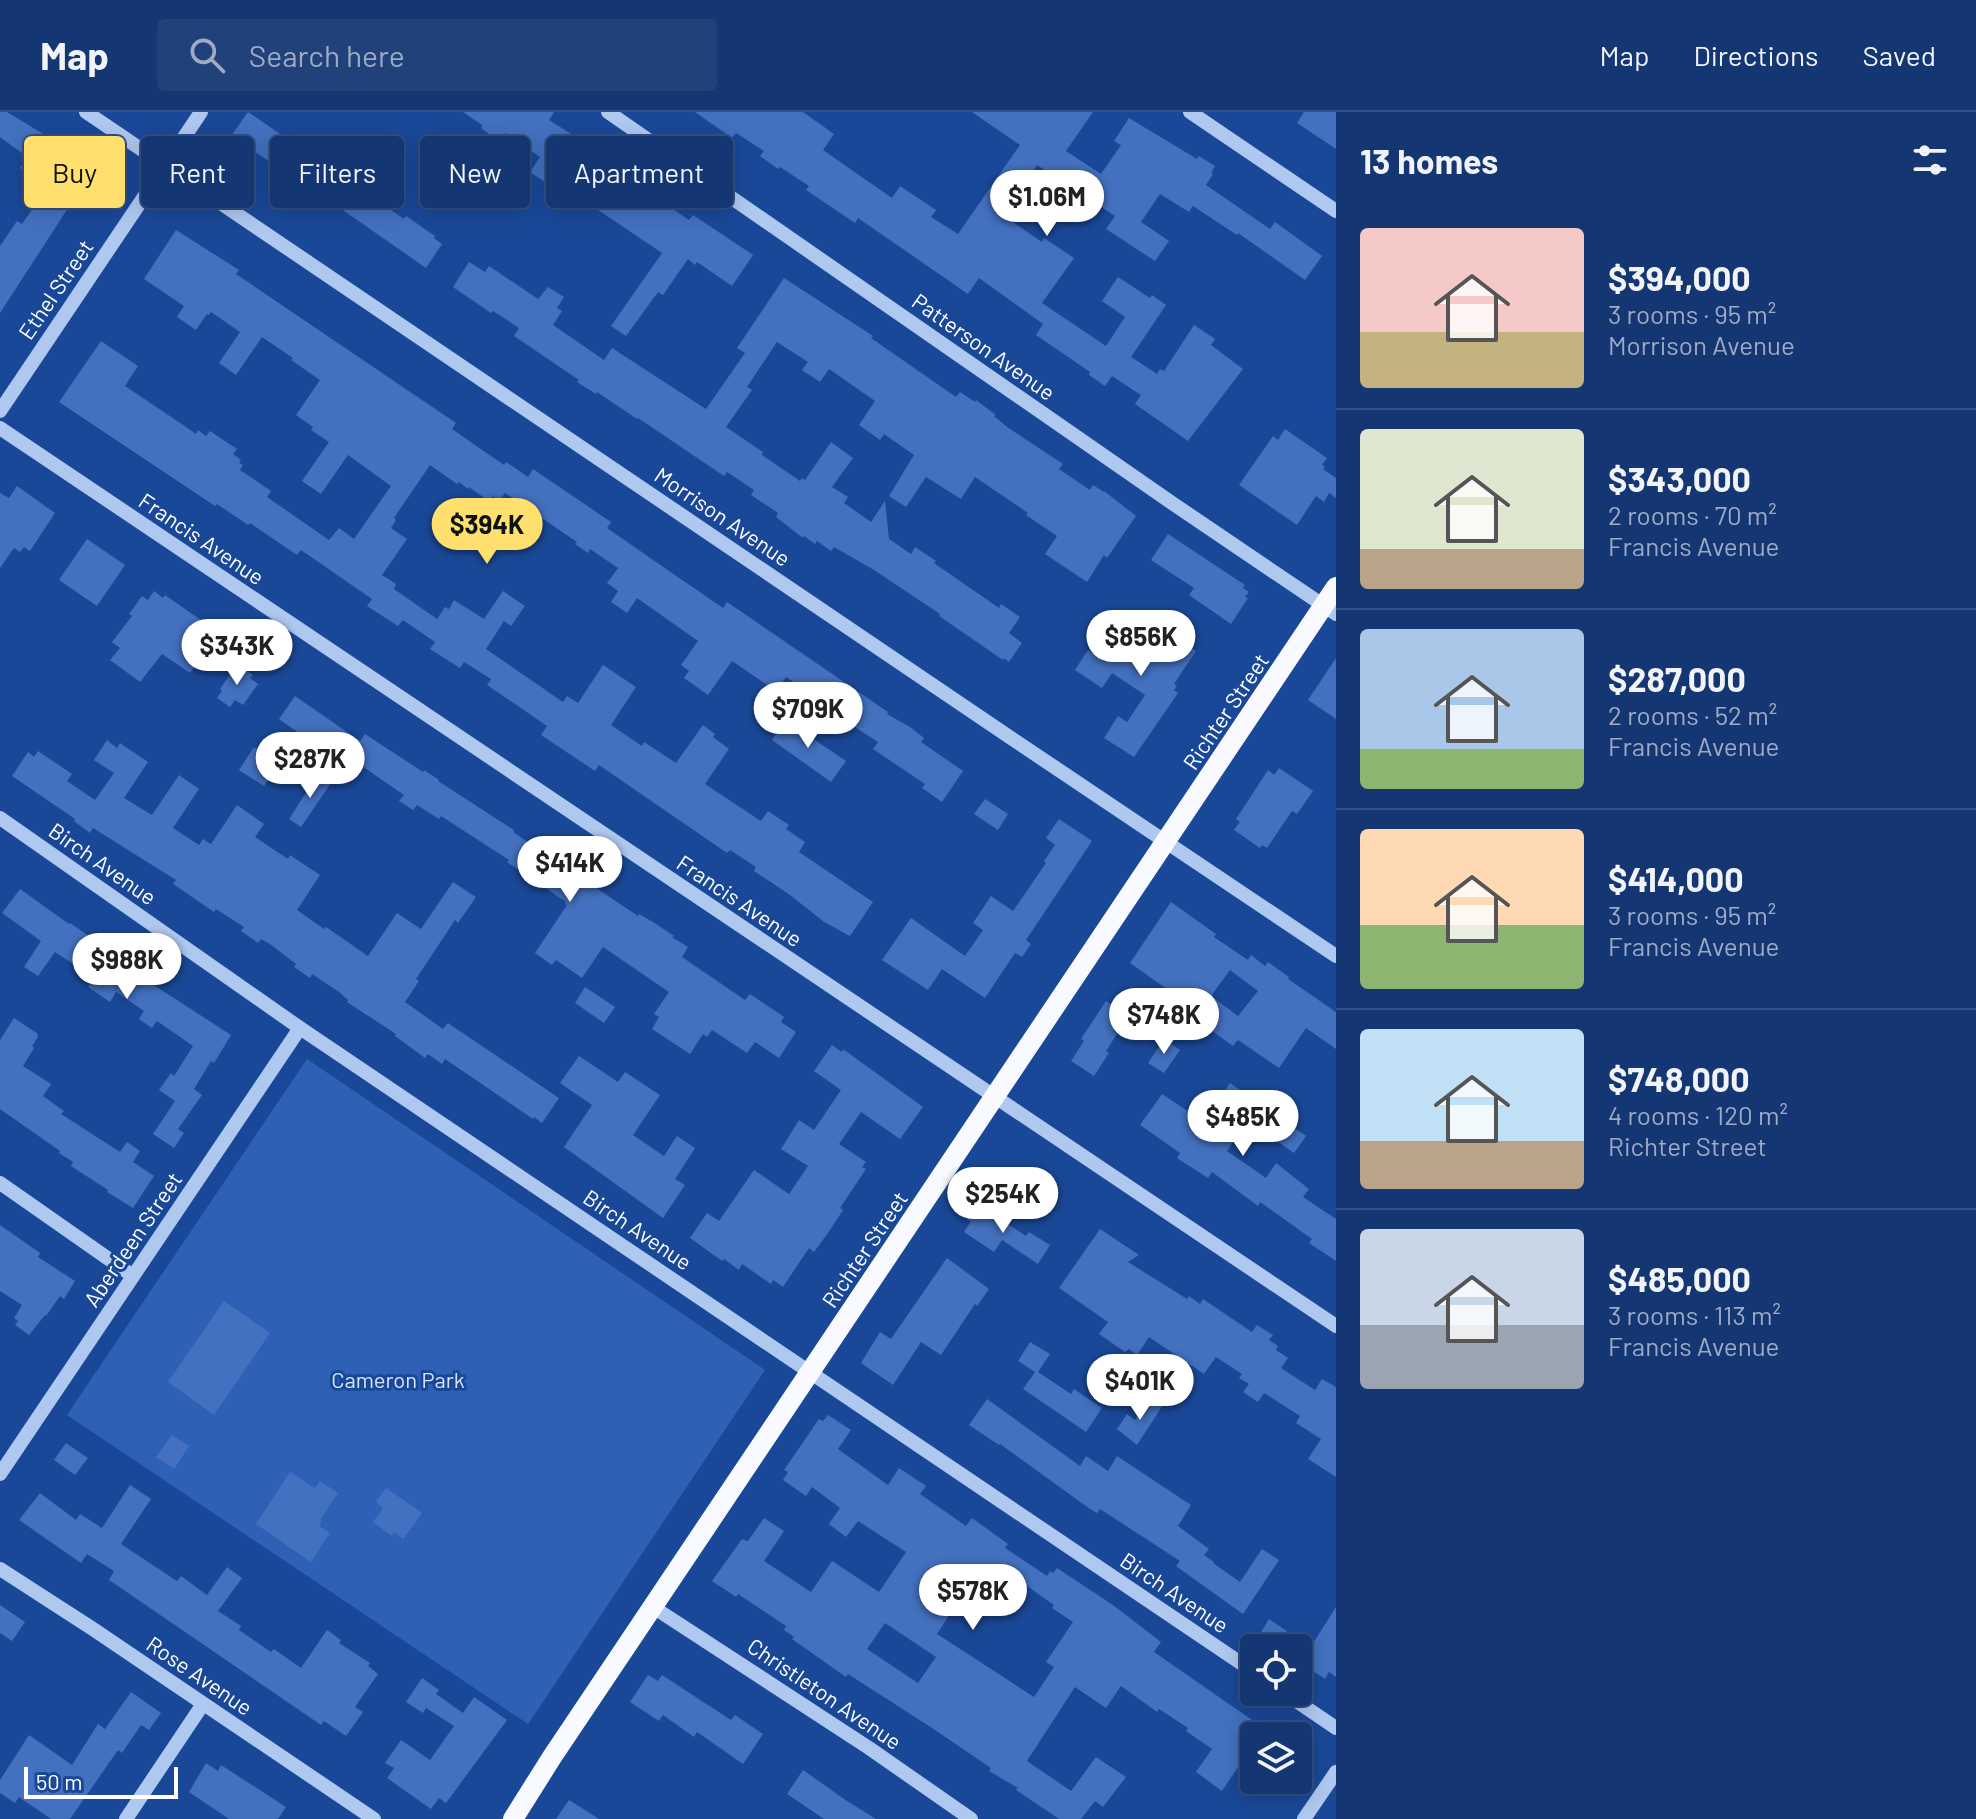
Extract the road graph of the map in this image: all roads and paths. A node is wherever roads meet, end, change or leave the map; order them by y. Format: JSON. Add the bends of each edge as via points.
{"nodes":[{"id":1,"x":86,"y":112,"type":"edge"},
{"id":2,"x":201,"y":112,"type":"edge"},
{"id":3,"x":608,"y":112,"type":"edge"},
{"id":4,"x":1190,"y":112,"type":"edge"},
{"id":5,"x":185,"y":136,"type":"edge"},
{"id":6,"x":141,"y":148,"type":"edge"},
{"id":7,"x":141,"y":202,"type":"edge"},
{"id":8,"x":229,"y":208,"type":"edge"},
{"id":9,"x":1336,"y":211,"type":"edge"},
{"id":10,"x":0,"y":411,"type":"edge"},
{"id":11,"x":0,"y":428,"type":"edge"},
{"id":12,"x":1336,"y":587,"type":"edge"},
{"id":13,"x":1330,"y":609,"type":"edge"},
{"id":14,"x":0,"y":818,"type":"edge"},
{"id":15,"x":1166,"y":841,"type":"junction"},
{"id":16,"x":1336,"y":956,"type":"edge"},
{"id":17,"x":300,"y":1028,"type":"junction"},
{"id":18,"x":995,"y":1097,"type":"junction"},
{"id":19,"x":0,"y":1183,"type":"edge"},
{"id":20,"x":133,"y":1276,"type":"junction"},
{"id":21,"x":1336,"y":1326,"type":"edge"},
{"id":22,"x":811,"y":1372,"type":"junction"},
{"id":23,"x":0,"y":1474,"type":"edge"},
{"id":24,"x":0,"y":1569,"type":"edge"},
{"id":25,"x":653,"y":1607,"type":"junction"},
{"id":26,"x":1240,"y":1663,"type":"edge"},
{"id":27,"x":203,"y":1704,"type":"junction"},
{"id":28,"x":1304,"y":1706,"type":"edge"},
{"id":29,"x":1336,"y":1728,"type":"edge"},
{"id":30,"x":1336,"y":1772,"type":"edge"},
{"id":31,"x":126,"y":1819,"type":"edge"},
{"id":32,"x":374,"y":1819,"type":"edge"},
{"id":33,"x":513,"y":1819,"type":"edge"},
{"id":34,"x":971,"y":1819,"type":"edge"},
{"id":35,"x":1304,"y":1819,"type":"edge"}],
"edges":[{"from":1,"to":6,"type":"street","name":"Morrison Avenue"},
{"from":2,"to":5,"type":"street","name":"Ethel Street"},
{"from":3,"to":13,"type":"street","name":"Patterson Avenue"},
{"from":4,"to":9,"type":"street"},
{"from":7,"to":10,"type":"street","name":"Ethel Street"},
{"from":8,"to":15,"type":"street","name":"Morrison Avenue"},
{"from":11,"to":18,"type":"street","name":"Francis Avenue"},
{"from":12,"to":13,"type":"main road","name":"Richter Street"},
{"from":13,"to":15,"type":"main road","name":"Richter Street"},
{"from":14,"to":17,"type":"street","name":"Birch Avenue"},
{"from":15,"to":16,"type":"street","name":"Morrison Avenue"},
{"from":15,"to":18,"type":"main road","name":"Richter Street"},
{"from":17,"to":20,"type":"street","name":"Aberdeen Street"},
{"from":17,"to":22,"type":"street","name":"Birch Avenue"},
{"from":18,"to":21,"type":"street","name":"Francis Avenue"},
{"from":18,"to":22,"type":"main road","name":"Richter Street"},
{"from":19,"to":20,"type":"street"},
{"from":20,"to":23,"type":"street","name":"Aberdeen Street"},
{"from":22,"to":25,"type":"main road","name":"Richter Street"},
{"from":22,"to":26,"type":"street","name":"Birch Avenue"},
{"from":24,"to":27,"type":"street","name":"Rose Avenue"},
{"from":25,"to":33,"type":"main road","name":"Richter Street"},
{"from":25,"to":34,"type":"street","name":"Christleton Avenue"},
{"from":27,"to":31,"type":"street"},
{"from":27,"to":32,"type":"street","name":"Rose Avenue"},
{"from":28,"to":29,"type":"street"},
{"from":30,"to":35,"type":"street"}]}
